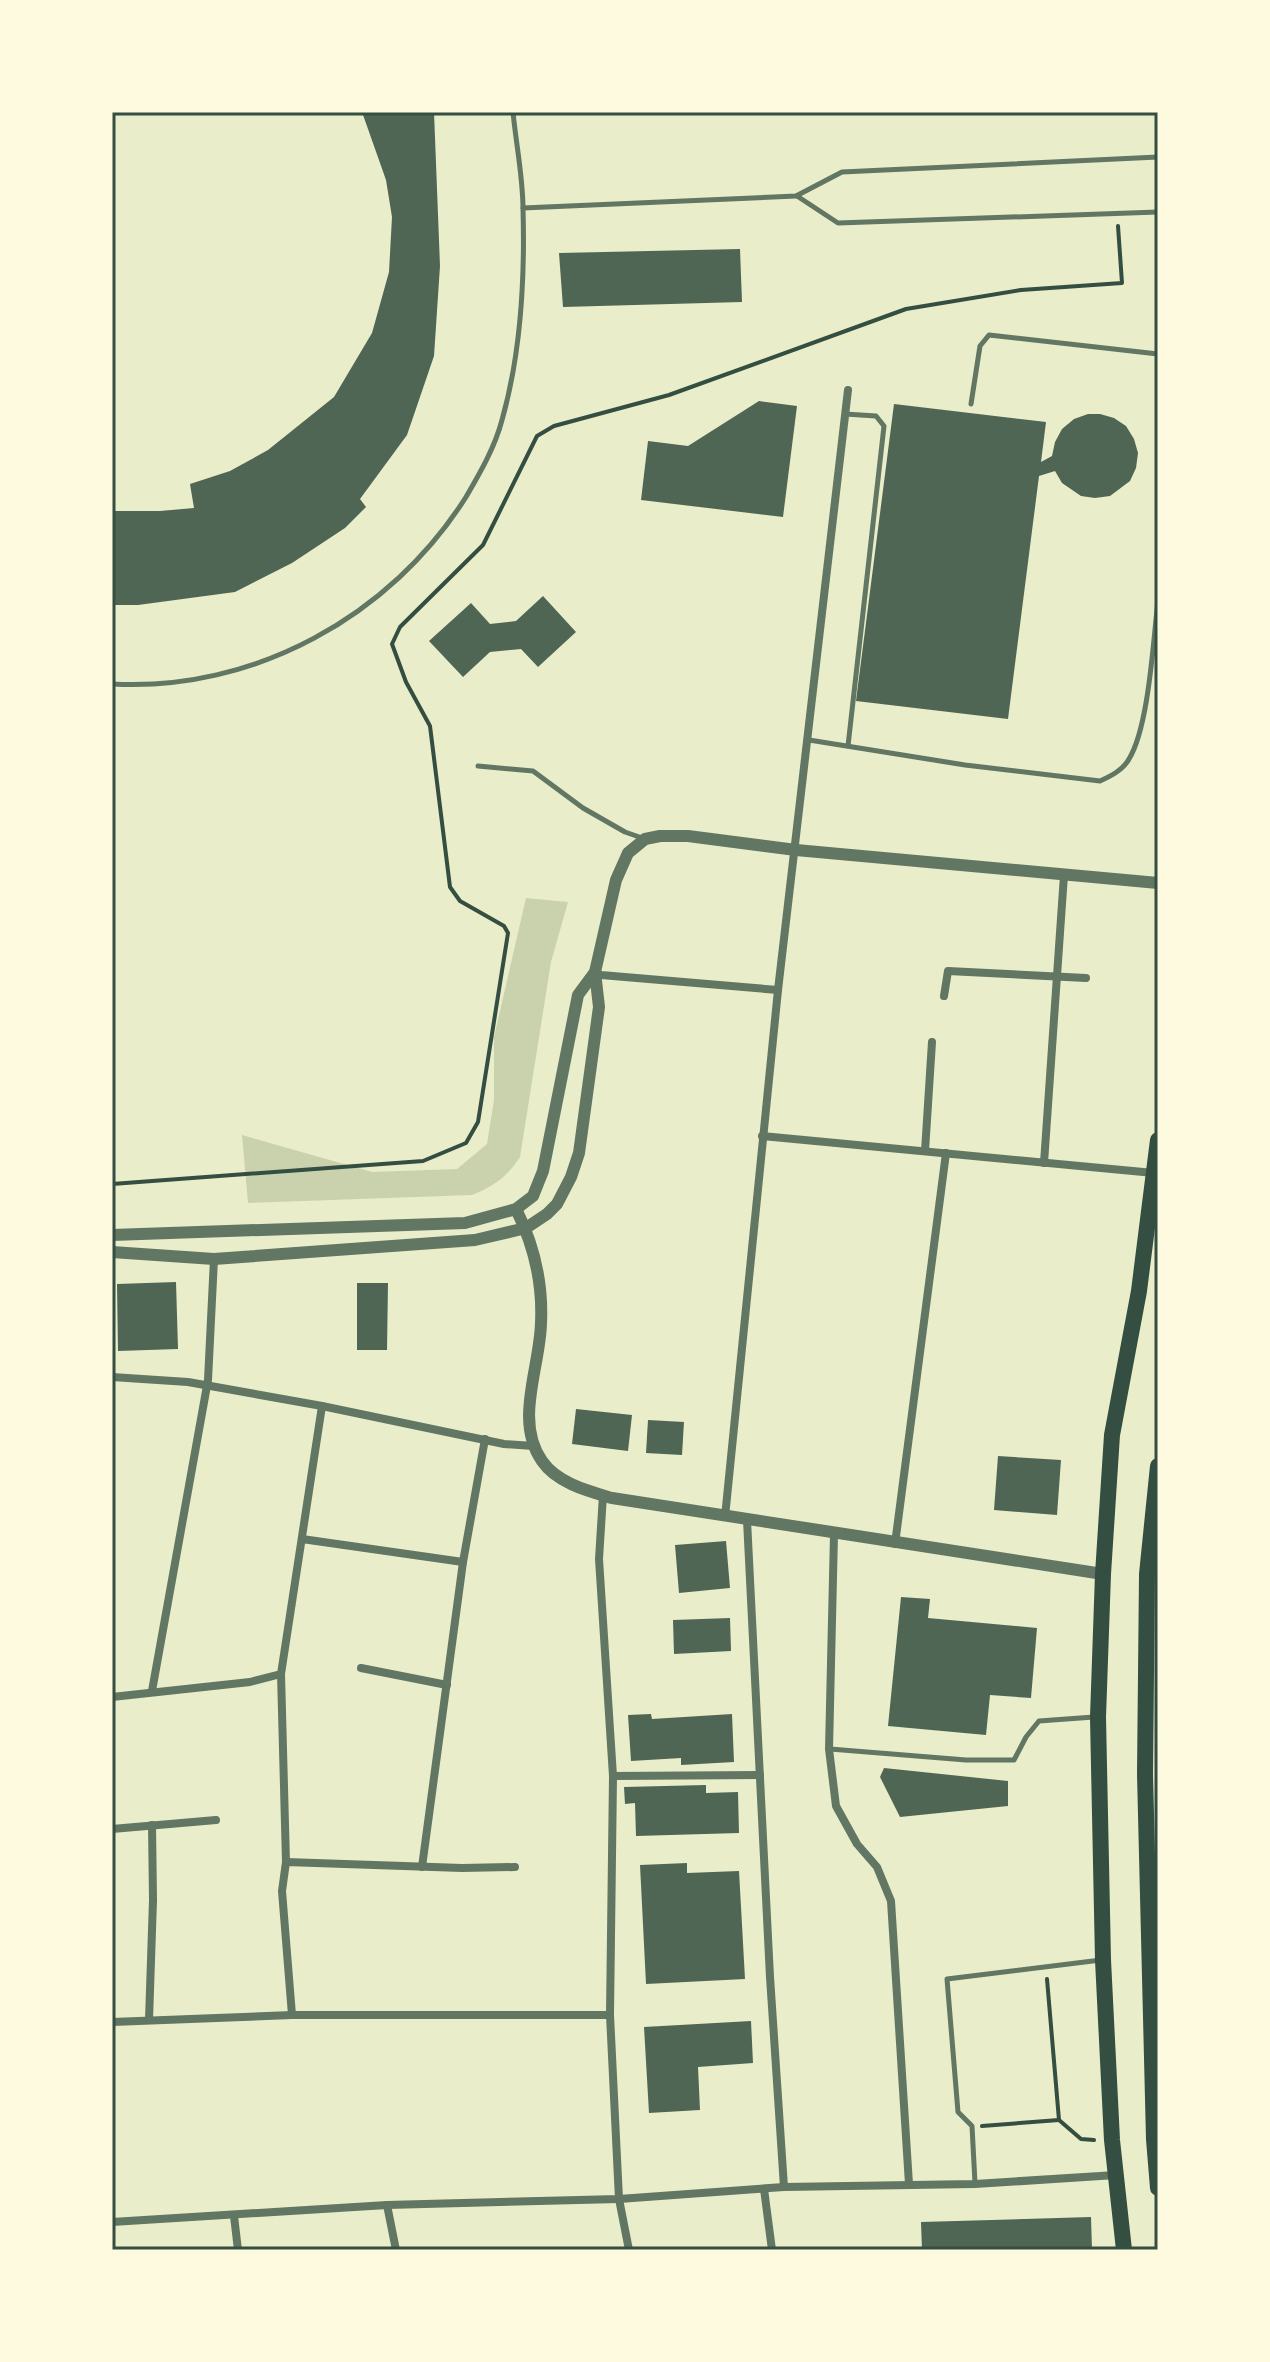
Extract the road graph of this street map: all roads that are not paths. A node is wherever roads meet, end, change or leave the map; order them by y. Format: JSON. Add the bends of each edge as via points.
{"nodes":[{"id":1,"x":513,"y":112,"type":"edge"},
{"id":2,"x":1158,"y":157,"type":"edge"},
{"id":3,"x":796,"y":196,"type":"junction"},
{"id":4,"x":523,"y":208,"type":"junction"},
{"id":5,"x":1158,"y":212,"type":"edge"},
{"id":6,"x":1158,"y":354,"type":"edge"},
{"id":7,"x":848,"y":390,"type":"dead end"},
{"id":8,"x":971,"y":404,"type":"dead end"},
{"id":9,"x":845,"y":414,"type":"junction"},
{"id":10,"x":1158,"y":601,"type":"edge"},
{"id":11,"x":1156,"y":626,"type":"edge"},
{"id":12,"x":112,"y":684,"type":"edge"},
{"id":13,"x":809,"y":740,"type":"junction"},
{"id":14,"x":848,"y":746,"type":"junction"},
{"id":15,"x":478,"y":766,"type":"dead end"},
{"id":16,"x":645,"y":839,"type":"junction"},
{"id":17,"x":796,"y":850,"type":"junction"},
{"id":18,"x":1064,"y":875,"type":"junction"},
{"id":19,"x":1158,"y":883,"type":"edge"},
{"id":20,"x":595,"y":972,"type":"junction"},
{"id":21,"x":1057,"y":976,"type":"junction"},
{"id":22,"x":1086,"y":978,"type":"dead end"},
{"id":23,"x":778,"y":990,"type":"junction"},
{"id":24,"x":944,"y":996,"type":"dead end"},
{"id":25,"x":932,"y":1042,"type":"dead end"},
{"id":26,"x":762,"y":1136,"type":"junction"},
{"id":27,"x":1158,"y":1140,"type":"edge"},
{"id":28,"x":925,"y":1151,"type":"junction"},
{"id":29,"x":946,"y":1153,"type":"junction"},
{"id":30,"x":1044,"y":1163,"type":"junction"},
{"id":31,"x":1154,"y":1173,"type":"junction"},
{"id":32,"x":516,"y":1209,"type":"junction"},
{"id":33,"x":526,"y":1228,"type":"junction"},
{"id":34,"x":215,"y":1232,"type":"junction"},
{"id":35,"x":112,"y":1235,"type":"edge"},
{"id":36,"x":112,"y":1252,"type":"edge"},
{"id":37,"x":214,"y":1259,"type":"junction"},
{"id":38,"x":112,"y":1377,"type":"edge"},
{"id":39,"x":207,"y":1385,"type":"junction"},
{"id":40,"x":322,"y":1406,"type":"junction"},
{"id":41,"x":485,"y":1439,"type":"junction"},
{"id":42,"x":534,"y":1446,"type":"junction"},
{"id":43,"x":1158,"y":1466,"type":"edge"},
{"id":44,"x":603,"y":1495,"type":"junction"},
{"id":45,"x":725,"y":1517,"type":"junction"},
{"id":46,"x":747,"y":1520,"type":"junction"},
{"id":47,"x":1155,"y":1522,"type":"edge"},
{"id":48,"x":834,"y":1534,"type":"junction"},
{"id":49,"x":302,"y":1539,"type":"junction"},
{"id":50,"x":895,"y":1544,"type":"junction"},
{"id":51,"x":463,"y":1562,"type":"junction"},
{"id":52,"x":1103,"y":1574,"type":"junction"},
{"id":53,"x":361,"y":1668,"type":"dead end"},
{"id":54,"x":281,"y":1674,"type":"junction"},
{"id":55,"x":447,"y":1685,"type":"junction"},
{"id":56,"x":152,"y":1691,"type":"junction"},
{"id":57,"x":112,"y":1697,"type":"edge"},
{"id":58,"x":1098,"y":1717,"type":"junction"},
{"id":59,"x":829,"y":1749,"type":"junction"},
{"id":60,"x":1152,"y":1773,"type":"edge"},
{"id":61,"x":760,"y":1775,"type":"junction"},
{"id":62,"x":613,"y":1776,"type":"junction"},
{"id":63,"x":216,"y":1820,"type":"dead end"},
{"id":64,"x":152,"y":1825,"type":"junction"},
{"id":65,"x":112,"y":1829,"type":"edge"},
{"id":66,"x":286,"y":1862,"type":"junction"},
{"id":67,"x":422,"y":1867,"type":"junction"},
{"id":68,"x":515,"y":1867,"type":"dead end"},
{"id":69,"x":1103,"y":1960,"type":"junction"},
{"id":70,"x":292,"y":2015,"type":"junction"},
{"id":71,"x":610,"y":2015,"type":"junction"},
{"id":72,"x":149,"y":2020,"type":"junction"},
{"id":73,"x":112,"y":2022,"type":"edge"},
{"id":74,"x":1116,"y":2175,"type":"junction"},
{"id":75,"x":909,"y":2184,"type":"junction"},
{"id":76,"x":975,"y":2184,"type":"junction"},
{"id":77,"x":784,"y":2187,"type":"junction"},
{"id":78,"x":1158,"y":2188,"type":"edge"},
{"id":79,"x":764,"y":2189,"type":"junction"},
{"id":80,"x":619,"y":2199,"type":"junction"},
{"id":81,"x":387,"y":2205,"type":"junction"},
{"id":82,"x":234,"y":2216,"type":"junction"},
{"id":83,"x":112,"y":2222,"type":"edge"},
{"id":84,"x":238,"y":2250,"type":"edge"},
{"id":85,"x":396,"y":2250,"type":"edge"},
{"id":86,"x":629,"y":2250,"type":"edge"},
{"id":87,"x":772,"y":2250,"type":"edge"},
{"id":88,"x":1124,"y":2250,"type":"edge"}],
"edges":[{"from":1,"to":4,"type":"lane"},
{"from":2,"to":3,"type":"lane","via":[[842,172]]},
{"from":3,"to":4,"type":"lane"},
{"from":3,"to":5,"type":"lane","via":[[838,223]]},
{"from":4,"to":12,"type":"lane","via":[[520,319],[501,423],[472,486],[435,540],[366,606],[295,649],[199,679]]},
{"from":6,"to":8,"type":"lane","via":[[989,335],[980,346]]},
{"from":7,"to":9,"type":"street"},
{"from":9,"to":13,"type":"street"},
{"from":9,"to":14,"type":"lane","via":[[876,416],[884,426]]},
{"from":10,"to":11,"type":"lane"},
{"from":11,"to":14,"type":"lane","via":[[1141,729],[1129,760],[1100,781]]},
{"from":13,"to":14,"type":"lane"},
{"from":13,"to":17,"type":"street"},
{"from":15,"to":16,"type":"lane","via":[[533,771],[583,808]]},
{"from":16,"to":17,"type":"street","via":[[688,836]]},
{"from":16,"to":20,"type":"street","via":[[628,853],[616,880]]},
{"from":17,"to":18,"type":"street"},
{"from":17,"to":23,"type":"street"},
{"from":18,"to":19,"type":"street"},
{"from":18,"to":21,"type":"street"},
{"from":20,"to":23,"type":"street"},
{"from":20,"to":32,"type":"street","via":[[578,995],[543,1171],[533,1196]]},
{"from":20,"to":33,"type":"street","via":[[599,1007],[579,1153],[557,1204]]},
{"from":21,"to":22,"type":"street"},
{"from":21,"to":24,"type":"street","via":[[948,971]]},
{"from":21,"to":30,"type":"street"},
{"from":23,"to":26,"type":"street"},
{"from":25,"to":28,"type":"street"},
{"from":26,"to":28,"type":"street"},
{"from":26,"to":45,"type":"street"},
{"from":27,"to":31,"type":"main road"},
{"from":28,"to":29,"type":"street"},
{"from":29,"to":30,"type":"street"},
{"from":29,"to":50,"type":"street"},
{"from":30,"to":31,"type":"street"},
{"from":31,"to":52,"type":"main road","via":[[1112,1435]]},
{"from":32,"to":33,"type":"street"},
{"from":32,"to":34,"type":"street","via":[[451,1224]]},
{"from":33,"to":37,"type":"street","via":[[475,1240]]},
{"from":33,"to":42,"type":"street","via":[[541,1290],[528,1430]]},
{"from":34,"to":35,"type":"street"},
{"from":34,"to":37,"type":"street"},
{"from":36,"to":37,"type":"street"},
{"from":37,"to":39,"type":"street"},
{"from":38,"to":39,"type":"street"},
{"from":39,"to":40,"type":"street"},
{"from":39,"to":56,"type":"street"},
{"from":40,"to":41,"type":"street"},
{"from":40,"to":49,"type":"street"},
{"from":41,"to":42,"type":"street"},
{"from":41,"to":51,"type":"street"},
{"from":42,"to":44,"type":"street","via":[[543,1463],[563,1480]]},
{"from":43,"to":47,"type":"main road"},
{"from":44,"to":45,"type":"street"},
{"from":44,"to":62,"type":"street","via":[[599,1559]]},
{"from":45,"to":46,"type":"street"},
{"from":46,"to":48,"type":"street"},
{"from":46,"to":61,"type":"street"},
{"from":47,"to":60,"type":"main road","via":[[1147,1574]]},
{"from":48,"to":50,"type":"street"},
{"from":48,"to":59,"type":"street"},
{"from":49,"to":51,"type":"street"},
{"from":49,"to":54,"type":"street"},
{"from":50,"to":52,"type":"street"},
{"from":51,"to":55,"type":"street"},
{"from":52,"to":58,"type":"main road"},
{"from":53,"to":55,"type":"street"},
{"from":54,"to":56,"type":"street"},
{"from":54,"to":66,"type":"street"},
{"from":55,"to":67,"type":"street"},
{"from":56,"to":57,"type":"street"},
{"from":58,"to":59,"type":"lane","via":[[1039,1721],[1014,1760]]},
{"from":58,"to":69,"type":"main road"},
{"from":59,"to":75,"type":"street","via":[[836,1806],[877,1867],[891,1901]]},
{"from":60,"to":78,"type":"main road"},
{"from":61,"to":62,"type":"street"},
{"from":61,"to":77,"type":"street"},
{"from":62,"to":71,"type":"street"},
{"from":63,"to":64,"type":"street"},
{"from":64,"to":65,"type":"street"},
{"from":64,"to":72,"type":"street"},
{"from":66,"to":67,"type":"street"},
{"from":66,"to":70,"type":"street","via":[[282,1891]]},
{"from":67,"to":68,"type":"street"},
{"from":69,"to":74,"type":"main road"},
{"from":69,"to":76,"type":"lane","via":[[947,1979],[958,2112],[972,2126]]},
{"from":70,"to":71,"type":"street"},
{"from":70,"to":72,"type":"street"},
{"from":71,"to":80,"type":"street"},
{"from":72,"to":73,"type":"street"},
{"from":74,"to":76,"type":"street"},
{"from":74,"to":88,"type":"main road"},
{"from":75,"to":76,"type":"street"},
{"from":75,"to":77,"type":"street"},
{"from":77,"to":79,"type":"street"},
{"from":79,"to":80,"type":"street"},
{"from":79,"to":87,"type":"street"},
{"from":80,"to":81,"type":"street"},
{"from":80,"to":86,"type":"street"},
{"from":81,"to":82,"type":"street"},
{"from":81,"to":85,"type":"street"},
{"from":82,"to":83,"type":"street"},
{"from":82,"to":84,"type":"street"}]}
